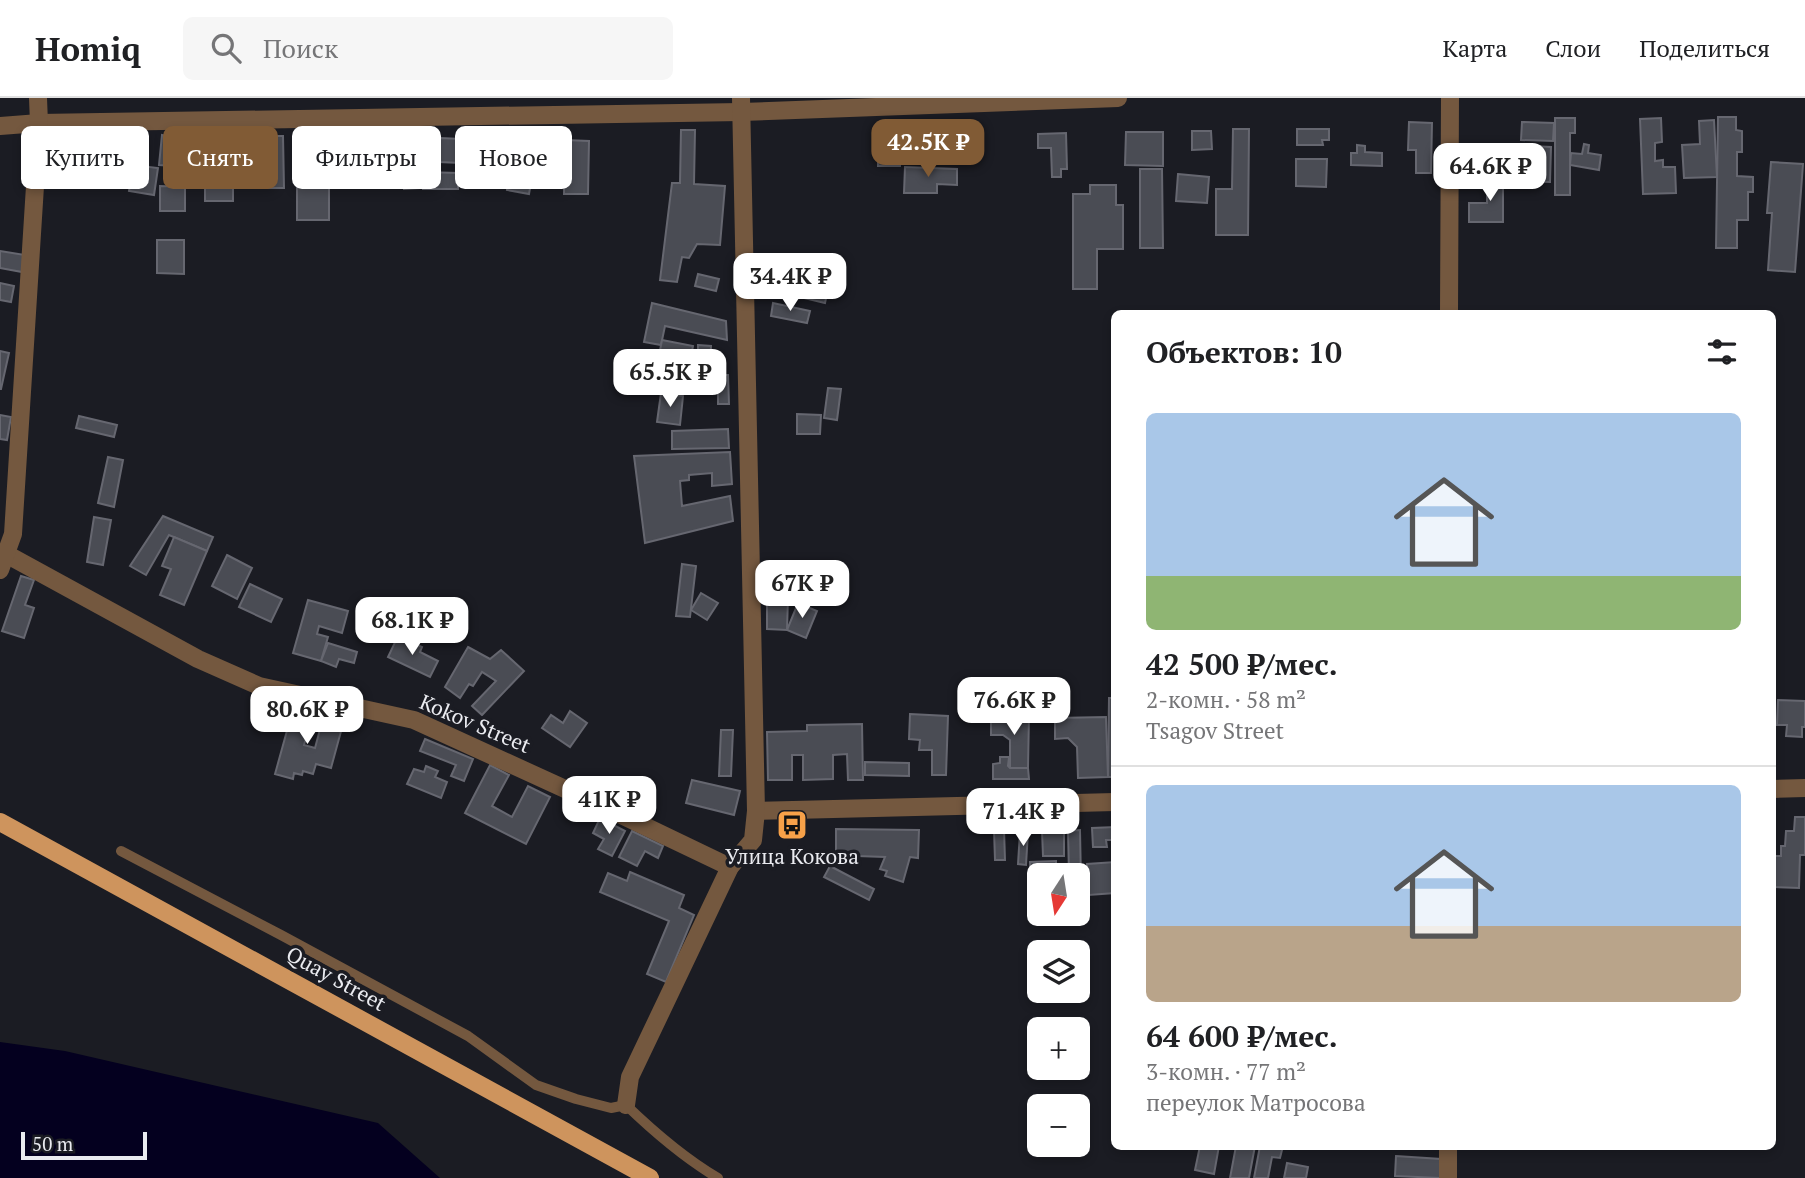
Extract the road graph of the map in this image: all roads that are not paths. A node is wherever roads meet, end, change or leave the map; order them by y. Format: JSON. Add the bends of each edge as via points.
{"nodes":[{"id":1,"x":38,"y":98,"type":"edge"},
{"id":2,"x":1118,"y":98,"type":"edge"},
{"id":3,"x":1450,"y":98,"type":"edge"},
{"id":4,"x":741,"y":105,"type":"edge"},
{"id":5,"x":39,"y":123,"type":"junction"},
{"id":6,"x":0,"y":126,"type":"edge"},
{"id":7,"x":1449,"y":310,"type":"edge"},
{"id":8,"x":3,"y":562,"type":"edge"},
{"id":9,"x":1805,"y":788,"type":"edge"},
{"id":10,"x":1776,"y":789,"type":"edge"},
{"id":11,"x":1111,"y":802,"type":"edge"},
{"id":12,"x":756,"y":811,"type":"junction"},
{"id":13,"x":0,"y":822,"type":"edge"},
{"id":14,"x":121,"y":850,"type":"dead end"},
{"id":15,"x":730,"y":867,"type":"junction"},
{"id":16,"x":626,"y":1105,"type":"junction"},
{"id":17,"x":1448,"y":1150,"type":"edge"},
{"id":18,"x":650,"y":1178,"type":"edge"},
{"id":19,"x":718,"y":1178,"type":"edge"},
{"id":20,"x":1448,"y":1178,"type":"edge"}],
"edges":[{"from":1,"to":5,"type":"street"},
{"from":2,"to":4,"type":"street"},
{"from":3,"to":7,"type":"street"},
{"from":4,"to":5,"type":"street"},
{"from":4,"to":12,"type":"street"},
{"from":5,"to":6,"type":"street"},
{"from":5,"to":8,"type":"street","via":[[13,534]]},
{"from":8,"to":15,"type":"street","name":"Kokov Street","via":[[260,686],[414,720]]},
{"from":9,"to":10,"type":"street"},
{"from":11,"to":12,"type":"street"},
{"from":12,"to":15,"type":"street","via":[[753,840]]},
{"from":13,"to":18,"type":"main road","name":"Quay Street"},
{"from":14,"to":16,"type":"lane","via":[[468,1036],[536,1085],[611,1108]]},
{"from":15,"to":16,"type":"street","via":[[630,1077]]},
{"from":16,"to":19,"type":"lane","via":[[654,1133]]},
{"from":17,"to":20,"type":"street"}]}
